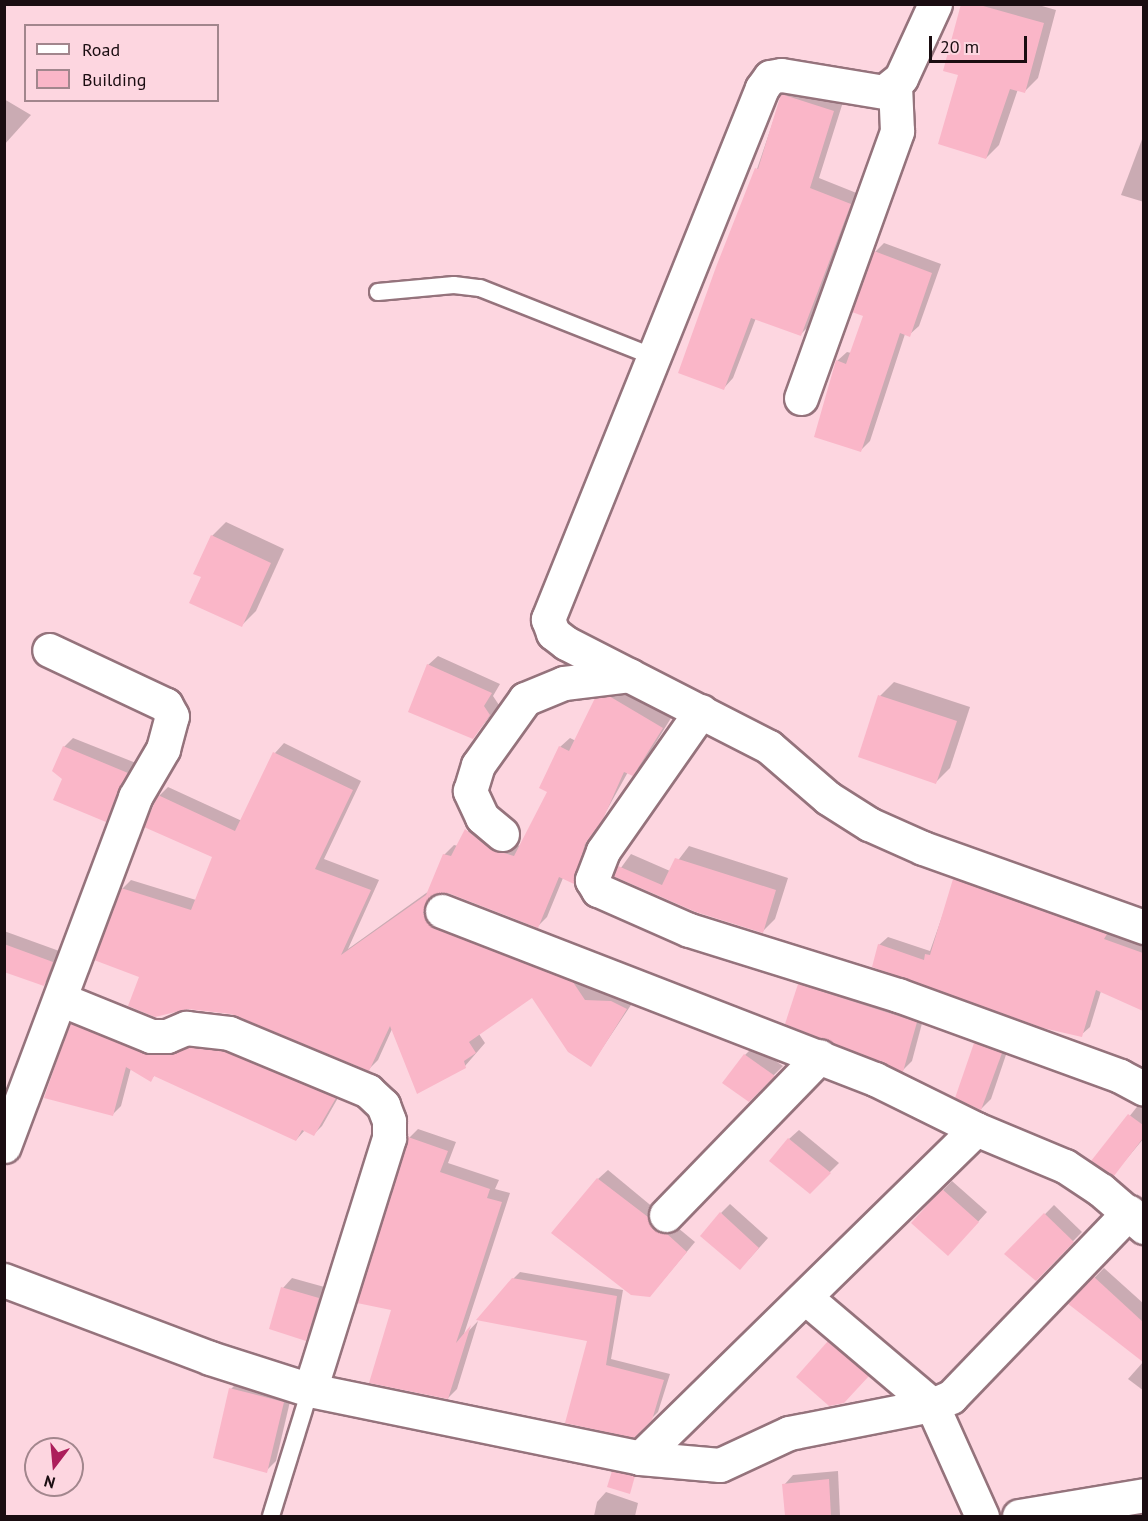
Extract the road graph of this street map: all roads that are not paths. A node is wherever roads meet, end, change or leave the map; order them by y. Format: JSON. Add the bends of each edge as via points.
{"nodes":[{"id":1,"x":935,"y":4,"type":"edge"},
{"id":2,"x":895,"y":86,"type":"junction"},
{"id":3,"x":378,"y":292,"type":"dead end"},
{"id":4,"x":654,"y":357,"type":"junction"},
{"id":5,"x":801,"y":398,"type":"dead end"},
{"id":6,"x":49,"y":650,"type":"dead end"},
{"id":7,"x":630,"y":675,"type":"junction"},
{"id":8,"x":701,"y":711,"type":"junction"},
{"id":9,"x":502,"y":834,"type":"dead end"},
{"id":10,"x":442,"y":911,"type":"dead end"},
{"id":11,"x":1143,"y":927,"type":"edge"},
{"id":12,"x":60,"y":999,"type":"junction"},
{"id":13,"x":820,"y":1056,"type":"junction"},
{"id":14,"x":1143,"y":1089,"type":"edge"},
{"id":15,"x":976,"y":1129,"type":"junction"},
{"id":16,"x":4,"y":1146,"type":"edge"},
{"id":17,"x":666,"y":1215,"type":"dead end"},
{"id":18,"x":1136,"y":1220,"type":"edge"},
{"id":19,"x":4,"y":1280,"type":"edge"},
{"id":20,"x":806,"y":1298,"type":"junction"},
{"id":21,"x":310,"y":1390,"type":"junction"},
{"id":22,"x":932,"y":1406,"type":"junction"},
{"id":23,"x":640,"y":1458,"type":"junction"},
{"id":24,"x":1143,"y":1495,"type":"edge"},
{"id":25,"x":1143,"y":1505,"type":"edge"},
{"id":26,"x":271,"y":1516,"type":"edge"},
{"id":27,"x":982,"y":1516,"type":"edge"},
{"id":28,"x":1019,"y":1516,"type":"edge"},
{"id":29,"x":1138,"y":1516,"type":"edge"}],
"edges":[{"from":1,"to":2,"type":"street"},
{"from":2,"to":4,"type":"street","via":[[884,92],[870,92],[770,76]]},
{"from":2,"to":5,"type":"street","via":[[897,131]]},
{"from":3,"to":4,"type":"lane","via":[[454,285],[480,288]]},
{"from":4,"to":7,"type":"street","via":[[548,619],[553,633],[566,643]]},
{"from":6,"to":12,"type":"street","via":[[166,705],[172,716],[164,749],[135,797]]},
{"from":7,"to":8,"type":"street"},
{"from":7,"to":9,"type":"street","via":[[564,683],[525,699],[478,765],[470,791],[482,817]]},
{"from":8,"to":11,"type":"street","via":[[769,747],[828,798],[869,824],[923,848]]},
{"from":8,"to":14,"type":"street","via":[[603,851],[592,880],[598,890],[689,930],[898,995],[1120,1076]]},
{"from":10,"to":13,"type":"street"},
{"from":12,"to":16,"type":"street"},
{"from":12,"to":21,"type":"street","via":[[151,1036],[167,1036],[186,1028],[229,1033],[369,1091],[383,1106],[389,1121],[389,1138]]},
{"from":13,"to":15,"type":"street"},
{"from":13,"to":17,"type":"street"},
{"from":15,"to":18,"type":"street","via":[[1065,1166]]},
{"from":15,"to":20,"type":"street"},
{"from":18,"to":22,"type":"street","via":[[951,1397]]},
{"from":19,"to":21,"type":"street","via":[[210,1358]]},
{"from":20,"to":22,"type":"street"},
{"from":20,"to":23,"type":"street"},
{"from":21,"to":23,"type":"street"},
{"from":21,"to":26,"type":"lane"},
{"from":22,"to":23,"type":"street","via":[[789,1433],[720,1465]]},
{"from":22,"to":27,"type":"street"},
{"from":24,"to":28,"type":"street"},
{"from":25,"to":29,"type":"street"}]}
